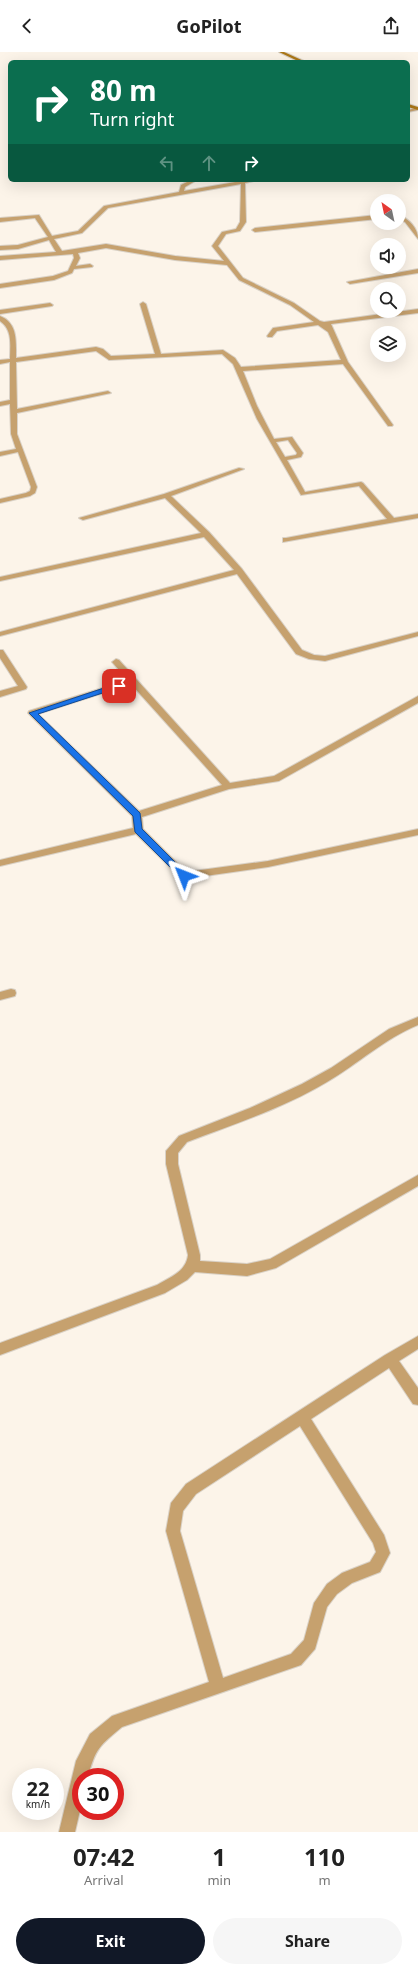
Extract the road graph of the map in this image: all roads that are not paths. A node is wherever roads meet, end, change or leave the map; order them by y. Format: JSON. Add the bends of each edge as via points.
{"nodes":[{"id":1,"x":281,"y":52,"type":"edge"},
{"id":2,"x":299,"y":60,"type":"edge"},
{"id":3,"x":191,"y":182,"type":"edge"},
{"id":4,"x":242,"y":182,"type":"edge"},
{"id":5,"x":181,"y":194,"type":"junction"},
{"id":6,"x":370,"y":219,"type":"edge"},
{"id":7,"x":0,"y":220,"type":"edge"},
{"id":8,"x":406,"y":220,"type":"edge"},
{"id":9,"x":255,"y":230,"type":"dead end"},
{"id":10,"x":51,"y":238,"type":"junction"},
{"id":11,"x":418,"y":238,"type":"edge"},
{"id":12,"x":0,"y":248,"type":"edge"},
{"id":13,"x":75,"y":252,"type":"junction"},
{"id":14,"x":60,"y":253,"type":"junction"},
{"id":15,"x":0,"y":258,"type":"edge"},
{"id":16,"x":228,"y":263,"type":"junction"},
{"id":17,"x":90,"y":266,"type":"dead end"},
{"id":18,"x":72,"y":268,"type":"junction"},
{"id":19,"x":418,"y":271,"type":"edge"},
{"id":20,"x":350,"y":282,"type":"dead end"},
{"id":21,"x":0,"y":286,"type":"edge"},
{"id":22,"x":144,"y":304,"type":"dead end"},
{"id":23,"x":50,"y":305,"type":"dead end"},
{"id":24,"x":418,"y":311,"type":"edge"},
{"id":25,"x":0,"y":312,"type":"edge"},
{"id":26,"x":0,"y":318,"type":"edge"},
{"id":27,"x":327,"y":323,"type":"junction"},
{"id":28,"x":319,"y":324,"type":"junction"},
{"id":29,"x":11,"y":329,"type":"junction"},
{"id":30,"x":0,"y":330,"type":"edge"},
{"id":31,"x":330,"y":331,"type":"junction"},
{"id":32,"x":270,"y":336,"type":"dead end"},
{"id":33,"x":159,"y":356,"type":"junction"},
{"id":34,"x":13,"y":360,"type":"junction"},
{"id":35,"x":0,"y":362,"type":"edge"},
{"id":36,"x":345,"y":362,"type":"junction"},
{"id":37,"x":239,"y":369,"type":"junction"},
{"id":38,"x":108,"y":393,"type":"dead end"},
{"id":39,"x":13,"y":402,"type":"junction"},
{"id":40,"x":0,"y":404,"type":"edge"},
{"id":41,"x":13,"y":412,"type":"junction"},
{"id":42,"x":390,"y":425,"type":"dead end"},
{"id":43,"x":272,"y":441,"type":"junction"},
{"id":44,"x":19,"y":450,"type":"junction"},
{"id":45,"x":0,"y":454,"type":"edge"},
{"id":46,"x":283,"y":459,"type":"junction"},
{"id":47,"x":241,"y":469,"type":"dead end"},
{"id":48,"x":166,"y":495,"type":"junction"},
{"id":49,"x":0,"y":501,"type":"edge"},
{"id":50,"x":418,"y":516,"type":"edge"},
{"id":51,"x":83,"y":518,"type":"dead end"},
{"id":52,"x":392,"y":520,"type":"junction"},
{"id":53,"x":206,"y":534,"type":"junction"},
{"id":54,"x":286,"y":540,"type":"dead end"},
{"id":55,"x":239,"y":571,"type":"junction"},
{"id":56,"x":0,"y":579,"type":"edge"},
{"id":57,"x":0,"y":634,"type":"edge"},
{"id":58,"x":418,"y":634,"type":"edge"},
{"id":59,"x":0,"y":652,"type":"edge"},
{"id":60,"x":116,"y":662,"type":"dead end"},
{"id":61,"x":133,"y":681,"type":"junction"},
{"id":62,"x":0,"y":694,"type":"edge"},
{"id":63,"x":418,"y":699,"type":"edge"},
{"id":64,"x":228,"y":786,"type":"junction"},
{"id":65,"x":137,"y":815,"type":"junction"},
{"id":66,"x":138,"y":830,"type":"junction"},
{"id":67,"x":418,"y":832,"type":"edge"},
{"id":68,"x":0,"y":863,"type":"edge"},
{"id":69,"x":11,"y":994,"type":"dead end"},
{"id":70,"x":0,"y":996,"type":"edge"},
{"id":71,"x":418,"y":1020,"type":"edge"},
{"id":72,"x":418,"y":1180,"type":"edge"},
{"id":73,"x":193,"y":1266,"type":"junction"},
{"id":74,"x":418,"y":1342,"type":"edge"},
{"id":75,"x":0,"y":1349,"type":"edge"},
{"id":76,"x":390,"y":1359,"type":"junction"},
{"id":77,"x":418,"y":1399,"type":"edge"},
{"id":78,"x":303,"y":1418,"type":"junction"},
{"id":79,"x":218,"y":1687,"type":"junction"},
{"id":80,"x":67,"y":1832,"type":"edge"}],
"edges":[{"from":1,"to":2,"type":"main road"},
{"from":3,"to":5,"type":"street","via":[[183,186]]},
{"from":4,"to":5,"type":"street"},
{"from":4,"to":16,"type":"street","via":[[243,222],[238,230],[224,233],[215,246]]},
{"from":5,"to":10,"type":"street","via":[[106,207],[80,232]]},
{"from":6,"to":9,"type":"street"},
{"from":7,"to":10,"type":"street","via":[[37,216]]},
{"from":8,"to":11,"type":"street"},
{"from":10,"to":12,"type":"street","via":[[18,248]]},
{"from":10,"to":14,"type":"street"},
{"from":13,"to":14,"type":"street"},
{"from":13,"to":16,"type":"street","via":[[106,246],[175,258]]},
{"from":13,"to":18,"type":"street","via":[[77,258]]},
{"from":14,"to":15,"type":"street"},
{"from":16,"to":28,"type":"street","via":[[241,279],[292,304]]},
{"from":17,"to":18,"type":"street"},
{"from":18,"to":21,"type":"street","via":[[70,272],[54,278]]},
{"from":19,"to":20,"type":"street"},
{"from":22,"to":33,"type":"street"},
{"from":23,"to":25,"type":"street"},
{"from":24,"to":27,"type":"street"},
{"from":26,"to":29,"type":"street"},
{"from":27,"to":28,"type":"street"},
{"from":27,"to":31,"type":"street"},
{"from":28,"to":31,"type":"street"},
{"from":28,"to":32,"type":"street","via":[[275,329]]},
{"from":29,"to":30,"type":"street"},
{"from":29,"to":34,"type":"street"},
{"from":31,"to":36,"type":"street"},
{"from":33,"to":34,"type":"street","via":[[109,358],[101,350],[96,349]]},
{"from":33,"to":37,"type":"street","via":[[223,352],[230,355]]},
{"from":34,"to":35,"type":"street"},
{"from":34,"to":39,"type":"street"},
{"from":36,"to":37,"type":"street"},
{"from":36,"to":42,"type":"street"},
{"from":37,"to":43,"type":"street","via":[[255,410]]},
{"from":38,"to":41,"type":"street"},
{"from":39,"to":40,"type":"street"},
{"from":39,"to":41,"type":"street"},
{"from":41,"to":44,"type":"street","via":[[14,434]]},
{"from":43,"to":46,"type":"street"},
{"from":43,"to":46,"type":"street","via":[[290,438],[300,453],[299,456]]},
{"from":44,"to":45,"type":"street"},
{"from":44,"to":49,"type":"street","via":[[34,487],[33,492]]},
{"from":46,"to":52,"type":"street","via":[[303,494],[361,484]]},
{"from":47,"to":48,"type":"street"},
{"from":48,"to":51,"type":"street"},
{"from":48,"to":53,"type":"street"},
{"from":50,"to":52,"type":"street"},
{"from":52,"to":54,"type":"street"},
{"from":53,"to":55,"type":"street"},
{"from":53,"to":56,"type":"street"},
{"from":55,"to":57,"type":"street"},
{"from":55,"to":58,"type":"street","via":[[299,652],[312,657],[325,659]]},
{"from":59,"to":62,"type":"street","via":[[23,687]]},
{"from":60,"to":61,"type":"street"},
{"from":61,"to":64,"type":"street"},
{"from":61,"to":65,"type":"street","via":[[32,713]]},
{"from":63,"to":64,"type":"street","via":[[276,779]]},
{"from":64,"to":65,"type":"street"},
{"from":65,"to":66,"type":"street"},
{"from":66,"to":67,"type":"street","via":[[184,876],[268,864]]},
{"from":66,"to":68,"type":"street"},
{"from":69,"to":70,"type":"street"},
{"from":71,"to":73,"type":"street","via":[[377,1041],[318,1081],[288,1097],[183,1139],[172,1151],[172,1164],[194,1255]]},
{"from":72,"to":73,"type":"street","via":[[272,1264],[247,1270]]},
{"from":73,"to":75,"type":"street","via":[[183,1276],[161,1289]]},
{"from":74,"to":76,"type":"street"},
{"from":76,"to":77,"type":"street"},
{"from":76,"to":78,"type":"street"},
{"from":78,"to":79,"type":"street","via":[[191,1489],[176,1508],[173,1531]]},
{"from":78,"to":79,"type":"street","via":[[380,1540],[383,1553],[375,1567],[347,1578],[332,1589],[321,1603],[310,1644],[296,1660]]},
{"from":79,"to":80,"type":"street","via":[[117,1722],[95,1739],[84,1761]]}]}
